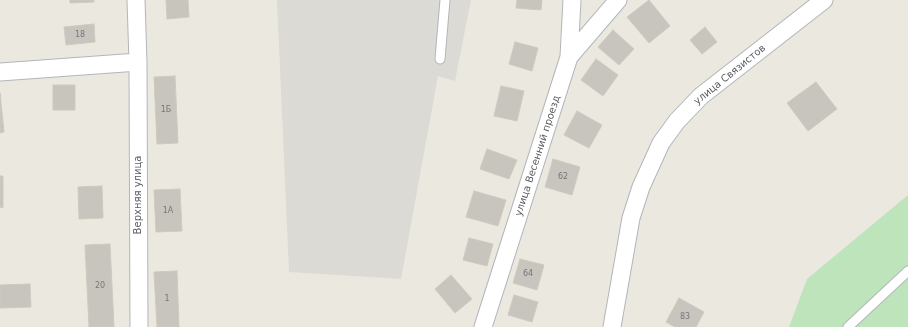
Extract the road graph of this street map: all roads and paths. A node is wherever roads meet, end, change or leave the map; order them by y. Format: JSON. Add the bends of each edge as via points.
{"nodes":[{"id":1,"x":136,"y":0,"type":"edge"},
{"id":2,"x":444,"y":0,"type":"edge"},
{"id":3,"x":572,"y":0,"type":"edge"},
{"id":4,"x":618,"y":0,"type":"edge"},
{"id":5,"x":824,"y":0,"type":"edge"},
{"id":6,"x":569,"y":57,"type":"junction"},
{"id":7,"x":440,"y":59,"type":"dead end"},
{"id":8,"x":138,"y":62,"type":"junction"},
{"id":9,"x":0,"y":72,"type":"edge"},
{"id":10,"x":908,"y":271,"type":"edge"},
{"id":11,"x":139,"y":327,"type":"edge"},
{"id":12,"x":483,"y":327,"type":"edge"},
{"id":13,"x":612,"y":327,"type":"edge"},
{"id":14,"x":848,"y":327,"type":"edge"}],
"edges":[{"from":1,"to":8,"type":"street","name":"Верхняя улица"},
{"from":2,"to":7,"type":"lane"},
{"from":3,"to":6,"type":"street"},
{"from":4,"to":6,"type":"street","name":"улица Весенний проезд"},
{"from":5,"to":13,"type":"street","name":"улица Связистов","via":[[701,96],[677,121],[661,143],[641,187],[631,218]]},
{"from":6,"to":12,"type":"street","name":"улица Весенний проезд"},
{"from":8,"to":9,"type":"street"},
{"from":8,"to":11,"type":"street","name":"Верхняя улица"},
{"from":10,"to":14,"type":"lane"}]}
